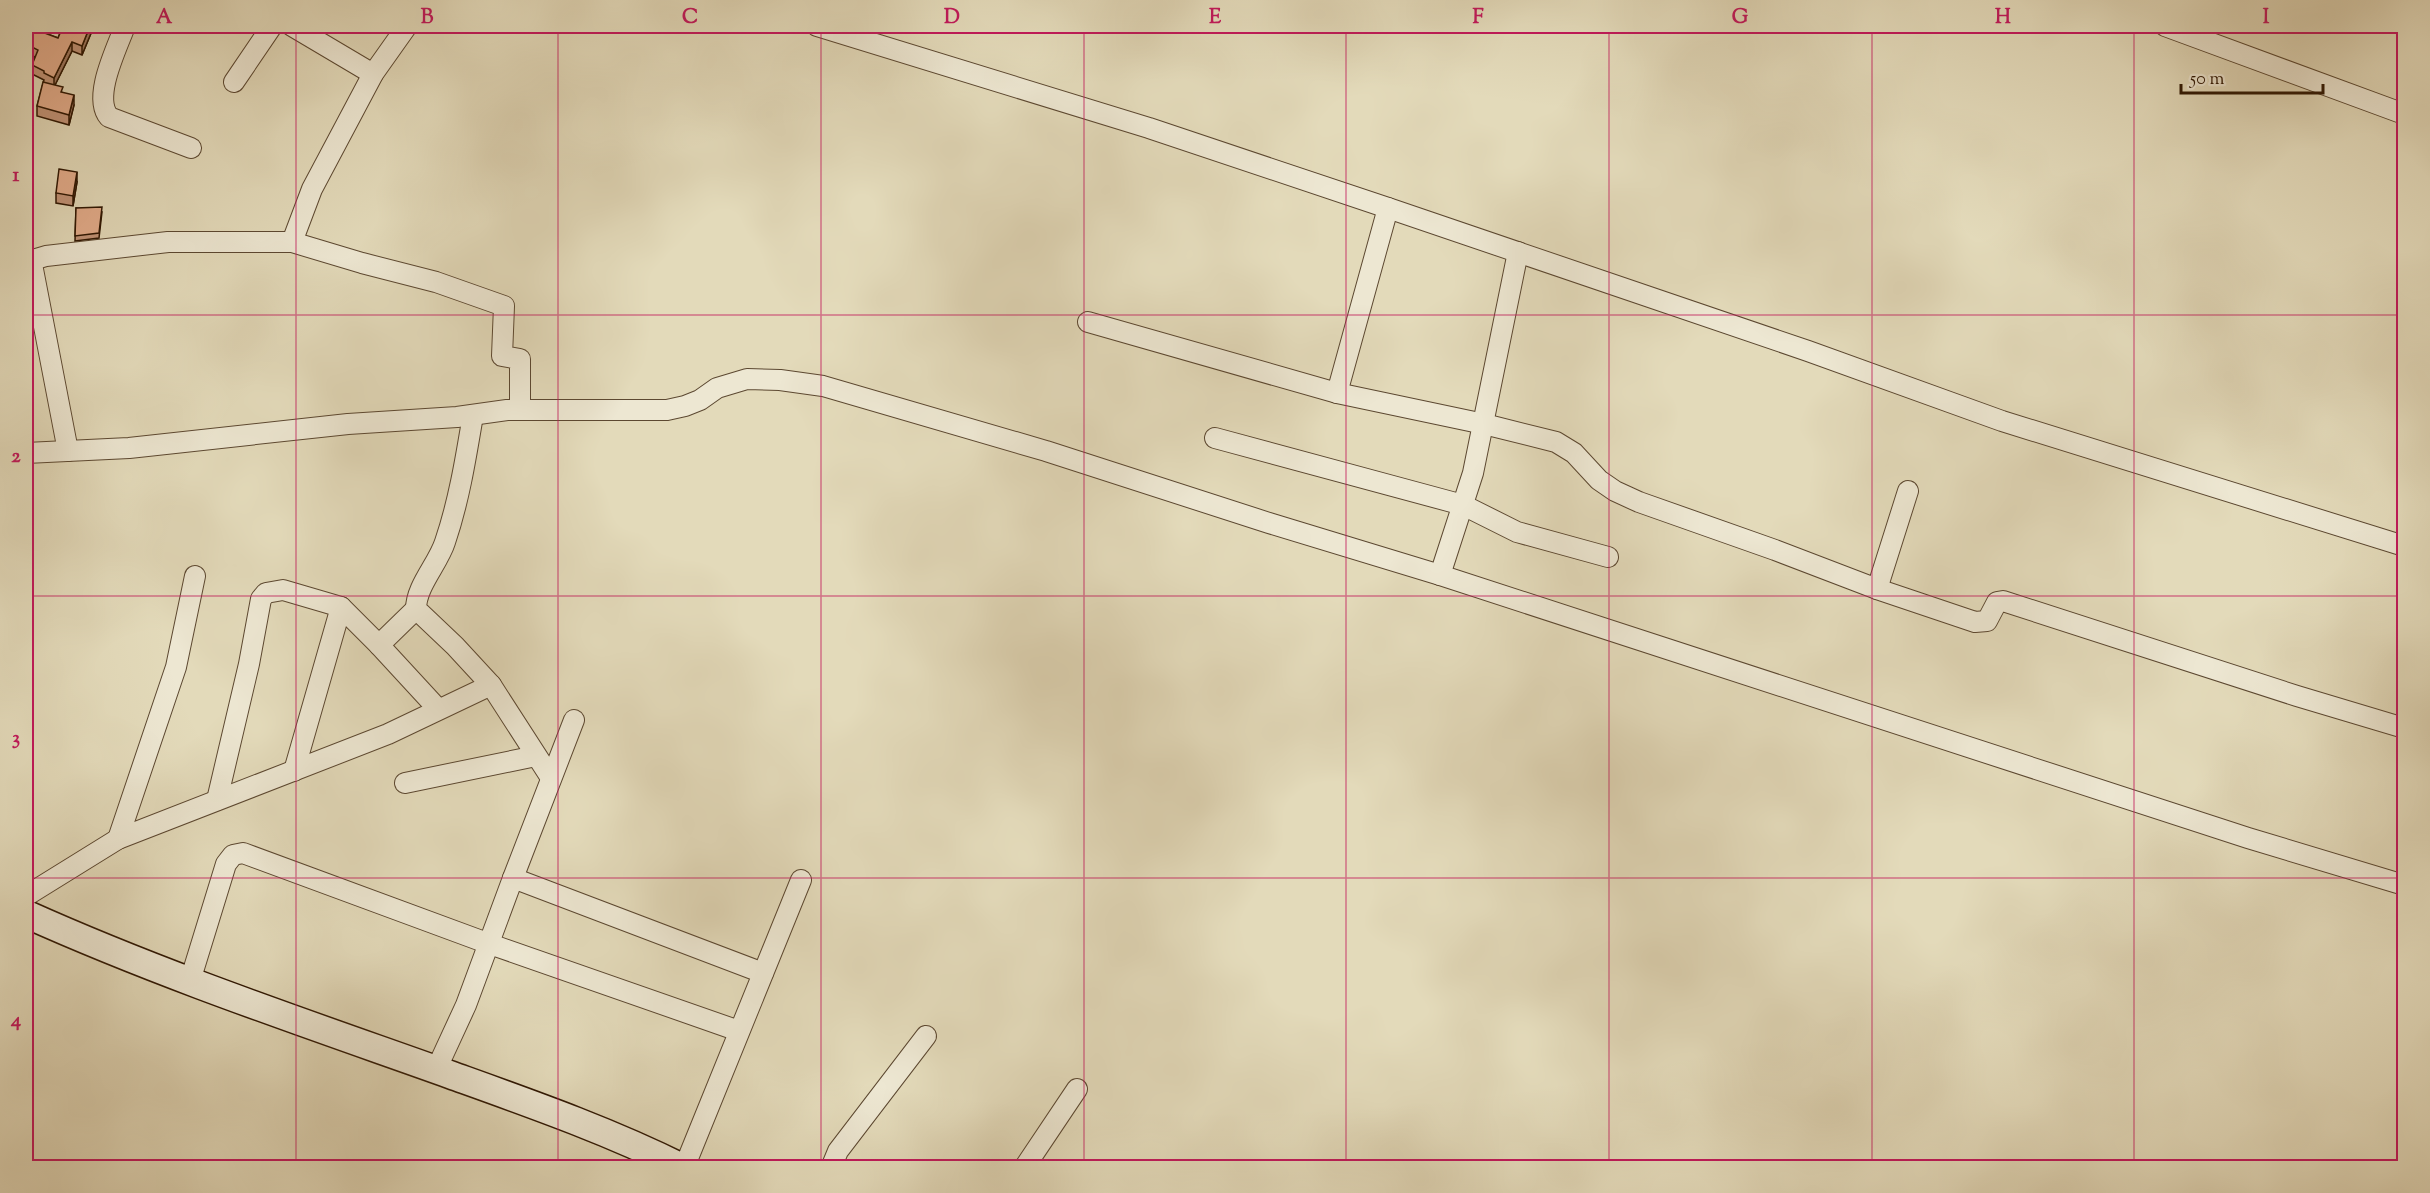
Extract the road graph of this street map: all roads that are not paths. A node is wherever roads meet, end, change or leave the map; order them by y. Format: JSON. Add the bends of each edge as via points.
{"nodes":[{"id":1,"x":125,"y":26,"type":"edge"},
{"id":2,"x":272,"y":26,"type":"edge"},
{"id":3,"x":292,"y":26,"type":"edge"},
{"id":4,"x":407,"y":26,"type":"edge"},
{"id":5,"x":817,"y":26,"type":"edge"},
{"id":6,"x":2165,"y":26,"type":"edge"},
{"id":7,"x":374,"y":74,"type":"junction"},
{"id":8,"x":234,"y":82,"type":"dead end"},
{"id":9,"x":2404,"y":114,"type":"edge"},
{"id":10,"x":191,"y":148,"type":"dead end"},
{"id":11,"x":1388,"y":208,"type":"junction"},
{"id":12,"x":292,"y":242,"type":"junction"},
{"id":13,"x":1518,"y":252,"type":"junction"},
{"id":14,"x":28,"y":260,"type":"edge"},
{"id":15,"x":1088,"y":322,"type":"dead end"},
{"id":16,"x":1337,"y":393,"type":"junction"},
{"id":17,"x":520,"y":410,"type":"junction"},
{"id":18,"x":474,"y":415,"type":"junction"},
{"id":19,"x":1484,"y":424,"type":"junction"},
{"id":20,"x":1215,"y":438,"type":"dead end"},
{"id":21,"x":68,"y":451,"type":"junction"},
{"id":22,"x":26,"y":453,"type":"edge"},
{"id":23,"x":1908,"y":491,"type":"dead end"},
{"id":24,"x":1463,"y":505,"type":"junction"},
{"id":25,"x":2404,"y":546,"type":"edge"},
{"id":26,"x":1608,"y":556,"type":"dead end"},
{"id":27,"x":1440,"y":575,"type":"junction"},
{"id":28,"x":195,"y":576,"type":"dead end"},
{"id":29,"x":1877,"y":589,"type":"junction"},
{"id":30,"x":340,"y":607,"type":"junction"},
{"id":31,"x":416,"y":609,"type":"junction"},
{"id":32,"x":379,"y":645,"type":"junction"},
{"id":33,"x":491,"y":686,"type":"junction"},
{"id":34,"x":438,"y":709,"type":"junction"},
{"id":35,"x":574,"y":720,"type":"dead end"},
{"id":36,"x":2404,"y":728,"type":"edge"},
{"id":37,"x":536,"y":756,"type":"junction"},
{"id":38,"x":294,"y":771,"type":"junction"},
{"id":39,"x":551,"y":778,"type":"junction"},
{"id":40,"x":405,"y":783,"type":"dead end"},
{"id":41,"x":217,"y":800,"type":"junction"},
{"id":42,"x":118,"y":838,"type":"junction"},
{"id":43,"x":513,"y":878,"type":"junction"},
{"id":44,"x":801,"y":880,"type":"dead end"},
{"id":45,"x":2404,"y":885,"type":"edge"},
{"id":46,"x":26,"y":896,"type":"edge"},
{"id":47,"x":26,"y":914,"type":"edge"},
{"id":48,"x":487,"y":943,"type":"junction"},
{"id":49,"x":763,"y":973,"type":"junction"},
{"id":50,"x":190,"y":981,"type":"junction"},
{"id":51,"x":739,"y":1031,"type":"junction"},
{"id":52,"x":926,"y":1036,"type":"dead end"},
{"id":53,"x":436,"y":1070,"type":"junction"},
{"id":54,"x":1077,"y":1089,"type":"dead end"},
{"id":55,"x":683,"y":1167,"type":"edge"},
{"id":56,"x":831,"y":1167,"type":"edge"},
{"id":57,"x":1024,"y":1167,"type":"edge"}],
"edges":[{"from":1,"to":10,"type":"street","via":[[102,92],[103,110],[109,117]]},
{"from":2,"to":8,"type":"street"},
{"from":3,"to":7,"type":"street"},
{"from":4,"to":7,"type":"street"},
{"from":5,"to":11,"type":"street","via":[[1149,128]]},
{"from":6,"to":9,"type":"street"},
{"from":7,"to":12,"type":"street","via":[[312,189]]},
{"from":11,"to":13,"type":"street"},
{"from":11,"to":16,"type":"street"},
{"from":12,"to":14,"type":"street","via":[[168,242]]},
{"from":12,"to":17,"type":"street","via":[[436,282],[504,306],[502,356],[520,359]]},
{"from":13,"to":19,"type":"street"},
{"from":13,"to":25,"type":"street","via":[[2002,421]]},
{"from":14,"to":21,"type":"street"},
{"from":15,"to":16,"type":"street"},
{"from":16,"to":19,"type":"street"},
{"from":17,"to":18,"type":"street"},
{"from":17,"to":27,"type":"street","via":[[667,410],[700,400],[717,387],[747,379],[823,386],[1046,451]]},
{"from":18,"to":21,"type":"street"},
{"from":18,"to":31,"type":"street","via":[[448,531],[416,600]]},
{"from":19,"to":24,"type":"street"},
{"from":19,"to":29,"type":"street","via":[[1556,442],[1574,453],[1607,486],[1639,502]]},
{"from":20,"to":24,"type":"street"},
{"from":21,"to":22,"type":"street"},
{"from":23,"to":29,"type":"street"},
{"from":24,"to":26,"type":"street","via":[[1517,532]]},
{"from":24,"to":27,"type":"street"},
{"from":27,"to":45,"type":"street","via":[[2248,838]]},
{"from":28,"to":42,"type":"street","via":[[176,667]]},
{"from":29,"to":36,"type":"street","via":[[1982,623],[1991,616],[1997,602],[2010,603]]},
{"from":30,"to":32,"type":"street"},
{"from":30,"to":38,"type":"street"},
{"from":30,"to":41,"type":"street","via":[[283,590],[266,592],[261,599]]},
{"from":31,"to":32,"type":"street"},
{"from":31,"to":33,"type":"street"},
{"from":32,"to":34,"type":"street"},
{"from":33,"to":34,"type":"street"},
{"from":33,"to":37,"type":"street"},
{"from":34,"to":38,"type":"street"},
{"from":35,"to":39,"type":"street"},
{"from":37,"to":39,"type":"street"},
{"from":37,"to":40,"type":"street"},
{"from":38,"to":41,"type":"street"},
{"from":39,"to":43,"type":"street"},
{"from":41,"to":42,"type":"street"},
{"from":42,"to":46,"type":"street"},
{"from":43,"to":48,"type":"street"},
{"from":43,"to":49,"type":"street"},
{"from":44,"to":49,"type":"street"},
{"from":47,"to":50,"type":"street"},
{"from":48,"to":50,"type":"street","via":[[243,853],[233,855],[226,864]]},
{"from":48,"to":51,"type":"street"},
{"from":48,"to":53,"type":"street","via":[[466,1005]]},
{"from":49,"to":51,"type":"street"},
{"from":50,"to":53,"type":"street"},
{"from":51,"to":55,"type":"street"},
{"from":52,"to":56,"type":"street","via":[[838,1151]]},
{"from":53,"to":55,"type":"street","via":[[641,1147]]},
{"from":54,"to":57,"type":"street"}]}
